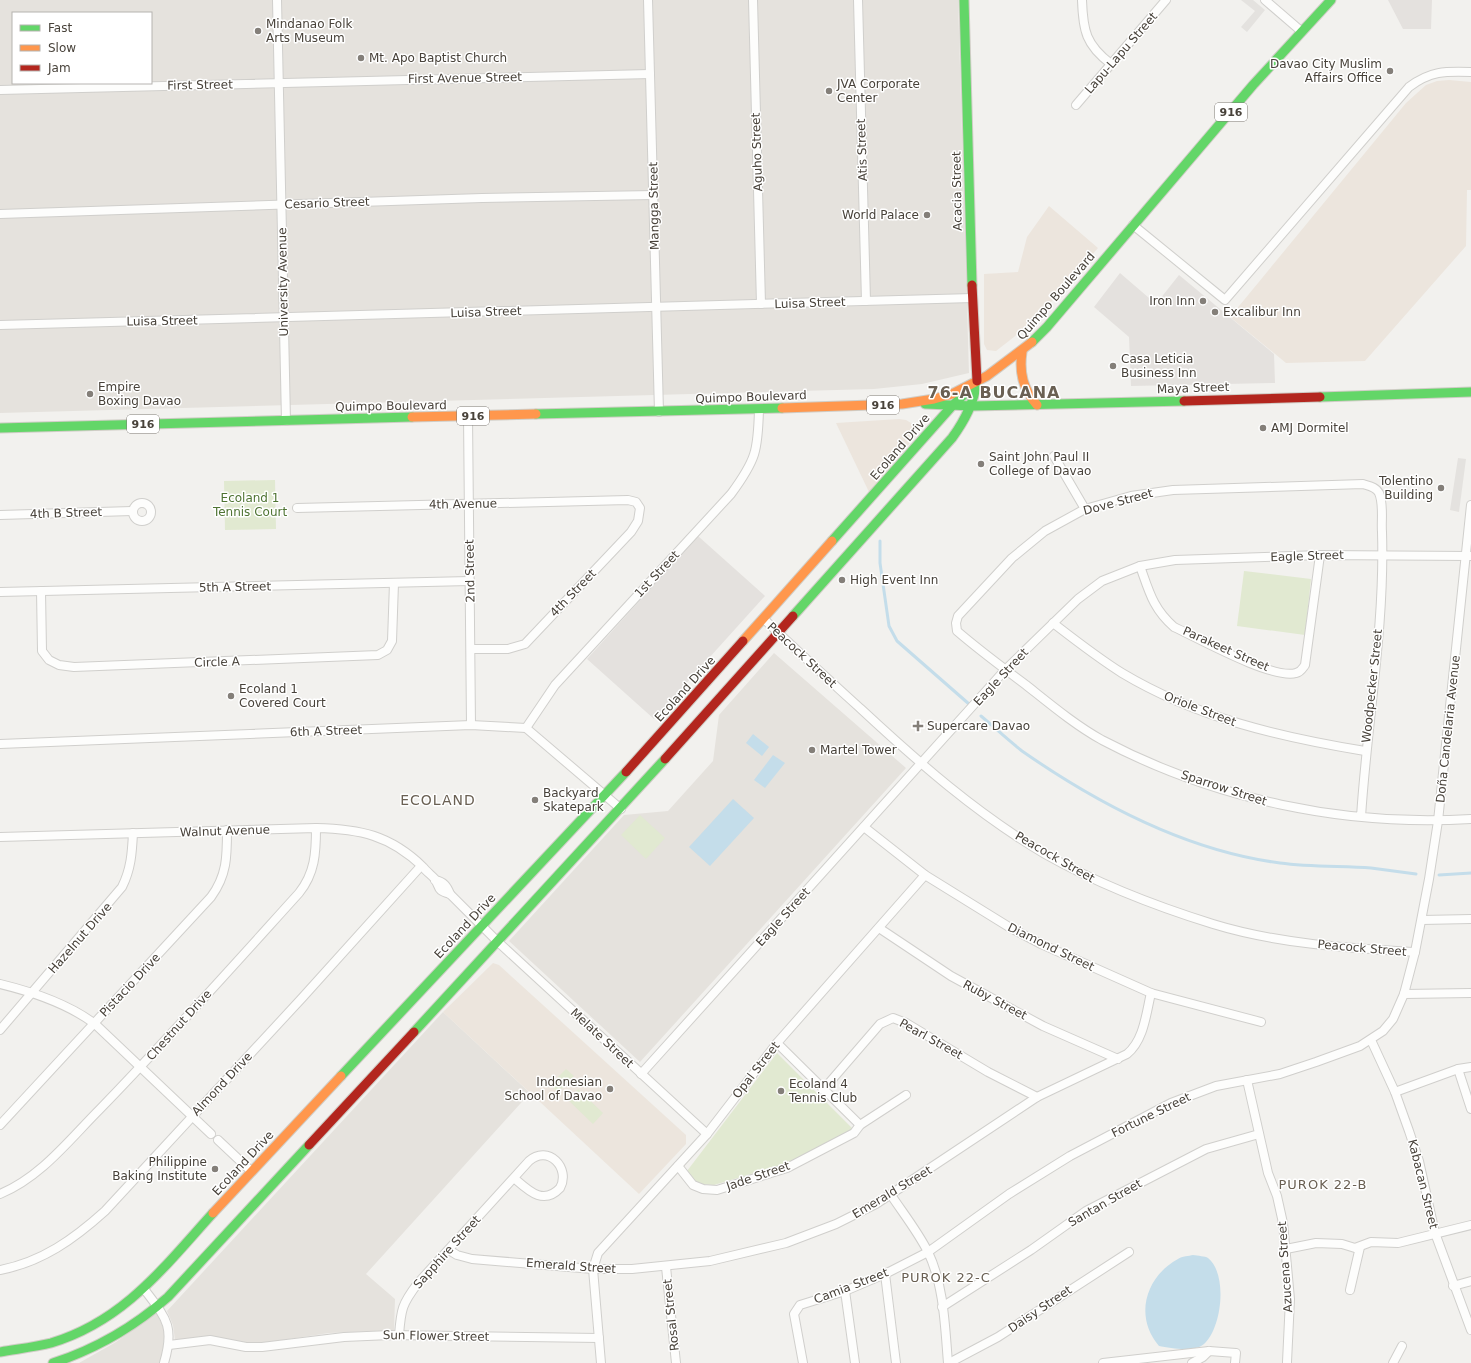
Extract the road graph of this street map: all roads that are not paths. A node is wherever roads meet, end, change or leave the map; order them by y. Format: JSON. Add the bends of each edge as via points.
{"nodes":[{"id":1,"x":277,"y":0,"type":"edge"},
{"id":2,"x":648,"y":0,"type":"edge"},
{"id":3,"x":753,"y":0,"type":"edge"},
{"id":4,"x":858,"y":0,"type":"edge"},
{"id":5,"x":964,"y":0,"type":"edge"},
{"id":6,"x":1082,"y":0,"type":"edge"},
{"id":7,"x":1166,"y":0,"type":"edge"},
{"id":8,"x":1265,"y":0,"type":"edge"},
{"id":9,"x":1331,"y":0,"type":"edge"},
{"id":10,"x":1301,"y":31,"type":"junction"},
{"id":11,"x":1111,"y":64,"type":"junction"},
{"id":12,"x":1471,"y":72,"type":"edge"},
{"id":13,"x":650,"y":74,"type":"junction"},
{"id":14,"x":279,"y":83,"type":"junction"},
{"id":15,"x":0,"y":90,"type":"edge"},
{"id":16,"x":1076,"y":105,"type":"dead end"},
{"id":17,"x":654,"y":196,"type":"junction"},
{"id":18,"x":282,"y":205,"type":"junction"},
{"id":19,"x":0,"y":214,"type":"edge"},
{"id":20,"x":1133,"y":225,"type":"junction"},
{"id":21,"x":973,"y":298,"type":"junction"},
{"id":22,"x":866,"y":301,"type":"junction"},
{"id":23,"x":761,"y":304,"type":"junction"},
{"id":24,"x":656,"y":307,"type":"junction"},
{"id":25,"x":284,"y":318,"type":"junction"},
{"id":26,"x":0,"y":325,"type":"edge"},
{"id":27,"x":1022,"y":352,"type":"junction"},
{"id":28,"x":977,"y":381,"type":"junction"},
{"id":29,"x":1471,"y":392,"type":"edge"},
{"id":30,"x":916,"y":403,"type":"junction"},
{"id":31,"x":1036,"y":405,"type":"junction"},
{"id":32,"x":952,"y":406,"type":"junction"},
{"id":33,"x":973,"y":406,"type":"junction"},
{"id":34,"x":759,"y":408,"type":"junction"},
{"id":35,"x":659,"y":412,"type":"junction"},
{"id":36,"x":468,"y":416,"type":"junction"},
{"id":37,"x":286,"y":421,"type":"junction"},
{"id":38,"x":0,"y":428,"type":"edge"},
{"id":39,"x":1054,"y":456,"type":"dead end"},
{"id":40,"x":628,"y":500,"type":"joint"},
{"id":41,"x":469,"y":504,"type":"junction"},
{"id":42,"x":1471,"y":505,"type":"edge"},
{"id":43,"x":296,"y":508,"type":"dead end"},
{"id":44,"x":1085,"y":509,"type":"junction"},
{"id":45,"x":132,"y":511,"type":"dead end"},
{"id":46,"x":0,"y":515,"type":"edge"},
{"id":47,"x":1383,"y":554,"type":"junction"},
{"id":48,"x":1320,"y":555,"type":"junction"},
{"id":49,"x":1469,"y":556,"type":"edge"},
{"id":50,"x":1140,"y":566,"type":"junction"},
{"id":51,"x":470,"y":581,"type":"junction"},
{"id":52,"x":394,"y":583,"type":"junction"},
{"id":53,"x":41,"y":591,"type":"junction"},
{"id":54,"x":0,"y":592,"type":"edge"},
{"id":55,"x":764,"y":619,"type":"junction"},
{"id":56,"x":1052,"y":623,"type":"junction"},
{"id":57,"x":779,"y":633,"type":"junction"},
{"id":58,"x":471,"y":649,"type":"junction"},
{"id":59,"x":1006,"y":670,"type":"junction"},
{"id":60,"x":471,"y":726,"type":"junction"},
{"id":61,"x":526,"y":728,"type":"junction"},
{"id":62,"x":0,"y":744,"type":"edge"},
{"id":63,"x":1365,"y":751,"type":"junction"},
{"id":64,"x":921,"y":765,"type":"junction"},
{"id":65,"x":606,"y":795,"type":"junction"},
{"id":66,"x":621,"y":809,"type":"junction"},
{"id":67,"x":1361,"y":817,"type":"junction"},
{"id":68,"x":1471,"y":819,"type":"edge"},
{"id":69,"x":1438,"y":821,"type":"junction"},
{"id":70,"x":864,"y":827,"type":"junction"},
{"id":71,"x":316,"y":828,"type":"junction"},
{"id":72,"x":227,"y":830,"type":"junction"},
{"id":73,"x":133,"y":833,"type":"junction"},
{"id":74,"x":0,"y":837,"type":"edge"},
{"id":75,"x":421,"y":866,"type":"junction"},
{"id":76,"x":925,"y":875,"type":"junction"},
{"id":77,"x":1471,"y":918,"type":"edge"},
{"id":78,"x":1422,"y":920,"type":"junction"},
{"id":79,"x":482,"y":926,"type":"junction"},
{"id":80,"x":879,"y":928,"type":"junction"},
{"id":81,"x":497,"y":941,"type":"junction"},
{"id":82,"x":1415,"y":952,"type":"junction"},
{"id":83,"x":0,"y":984,"type":"edge"},
{"id":84,"x":33,"y":993,"type":"junction"},
{"id":85,"x":1151,"y":993,"type":"junction"},
{"id":86,"x":1471,"y":993,"type":"edge"},
{"id":87,"x":1404,"y":994,"type":"junction"},
{"id":88,"x":1261,"y":1022,"type":"dead end"},
{"id":89,"x":95,"y":1024,"type":"junction"},
{"id":90,"x":0,"y":1030,"type":"edge"},
{"id":91,"x":1371,"y":1040,"type":"junction"},
{"id":92,"x":776,"y":1043,"type":"junction"},
{"id":93,"x":1118,"y":1059,"type":"junction"},
{"id":94,"x":141,"y":1067,"type":"junction"},
{"id":95,"x":1471,"y":1067,"type":"edge"},
{"id":96,"x":1458,"y":1070,"type":"junction"},
{"id":97,"x":641,"y":1074,"type":"junction"},
{"id":98,"x":1247,"y":1080,"type":"junction"},
{"id":99,"x":823,"y":1090,"type":"junction"},
{"id":100,"x":1395,"y":1092,"type":"junction"},
{"id":101,"x":906,"y":1095,"type":"dead end"},
{"id":102,"x":1037,"y":1096,"type":"junction"},
{"id":103,"x":1471,"y":1109,"type":"edge"},
{"id":104,"x":192,"y":1116,"type":"junction"},
{"id":105,"x":0,"y":1125,"type":"edge"},
{"id":106,"x":860,"y":1125,"type":"junction"},
{"id":107,"x":212,"y":1134,"type":"dead end"},
{"id":108,"x":707,"y":1134,"type":"junction"},
{"id":109,"x":1259,"y":1134,"type":"junction"},
{"id":110,"x":218,"y":1140,"type":"dead end"},
{"id":111,"x":678,"y":1166,"type":"junction"},
{"id":112,"x":251,"y":1171,"type":"junction"},
{"id":113,"x":514,"y":1178,"type":"junction"},
{"id":114,"x":0,"y":1194,"type":"edge"},
{"id":115,"x":891,"y":1195,"type":"junction"},
{"id":116,"x":1471,"y":1225,"type":"edge"},
{"id":117,"x":1435,"y":1233,"type":"junction"},
{"id":118,"x":1360,"y":1247,"type":"junction"},
{"id":119,"x":1286,"y":1248,"type":"junction"},
{"id":120,"x":449,"y":1250,"type":"junction"},
{"id":121,"x":928,"y":1252,"type":"junction"},
{"id":122,"x":1129,"y":1252,"type":"dead end"},
{"id":123,"x":666,"y":1266,"type":"junction"},
{"id":124,"x":593,"y":1269,"type":"junction"},
{"id":125,"x":0,"y":1270,"type":"edge"},
{"id":126,"x":885,"y":1274,"type":"junction"},
{"id":127,"x":1471,"y":1281,"type":"edge"},
{"id":128,"x":1453,"y":1286,"type":"junction"},
{"id":129,"x":144,"y":1289,"type":"junction"},
{"id":130,"x":1350,"y":1290,"type":"dead end"},
{"id":131,"x":844,"y":1291,"type":"junction"},
{"id":132,"x":158,"y":1306,"type":"junction"},
{"id":133,"x":942,"y":1307,"type":"junction"},
{"id":134,"x":1471,"y":1330,"type":"edge"},
{"id":135,"x":400,"y":1335,"type":"junction"},
{"id":136,"x":599,"y":1338,"type":"junction"},
{"id":137,"x":169,"y":1345,"type":"junction"},
{"id":138,"x":1402,"y":1346,"type":"dead end"},
{"id":139,"x":1208,"y":1351,"type":"junction"},
{"id":140,"x":0,"y":1352,"type":"edge"},
{"id":141,"x":1287,"y":1362,"type":"edge"},
{"id":142,"x":53,"y":1363,"type":"edge"},
{"id":143,"x":164,"y":1363,"type":"edge"},
{"id":144,"x":601,"y":1363,"type":"edge"},
{"id":145,"x":676,"y":1363,"type":"edge"},
{"id":146,"x":802,"y":1363,"type":"edge"},
{"id":147,"x":855,"y":1363,"type":"edge"},
{"id":148,"x":896,"y":1363,"type":"edge"},
{"id":149,"x":949,"y":1363,"type":"edge"},
{"id":150,"x":1104,"y":1363,"type":"edge"},
{"id":151,"x":1192,"y":1363,"type":"edge"},
{"id":152,"x":1235,"y":1363,"type":"edge"},
{"id":153,"x":1393,"y":1363,"type":"edge"}],
"edges":[{"from":1,"to":14,"type":"street","name":"University Avenue"},
{"from":2,"to":13,"type":"street","name":"Mangga Street"},
{"from":3,"to":23,"type":"street","name":"Aguho Street"},
{"from":4,"to":22,"type":"street","name":"Atis Street"},
{"from":5,"to":21,"type":"main road","name":"Acacia Street"},
{"from":6,"to":11,"type":"street","via":[[1086,35],[1093,48]]},
{"from":7,"to":11,"type":"street","name":"Lapu-Lapu Street"},
{"from":8,"to":10,"type":"street"},
{"from":9,"to":10,"type":"main road","name":"Quimpo Boulevard","number":"916"},
{"from":10,"to":20,"type":"main road","name":"Quimpo Boulevard","number":"916"},
{"from":11,"to":16,"type":"street","name":"Lapu-Lapu Street"},
{"from":12,"to":20,"type":"street","via":[[1426,75],[1409,87],[1225,300]]},
{"from":13,"to":14,"type":"street","name":"First Avenue Street"},
{"from":13,"to":17,"type":"street","name":"Mangga Street"},
{"from":14,"to":15,"type":"street","name":"First Street"},
{"from":14,"to":18,"type":"street","name":"University Avenue"},
{"from":17,"to":18,"type":"street","name":"Cesario Street","via":[[482,198]]},
{"from":17,"to":24,"type":"street","name":"Mangga Street"},
{"from":18,"to":19,"type":"street","name":"Cesario Street"},
{"from":18,"to":25,"type":"street","name":"University Avenue"},
{"from":20,"to":27,"type":"main road","name":"Quimpo Boulevard","number":"916","via":[[1047,327]]},
{"from":21,"to":22,"type":"street","name":"Luisa Street"},
{"from":21,"to":28,"type":"main road","name":"Acacia Street"},
{"from":22,"to":23,"type":"street","name":"Luisa Street"},
{"from":23,"to":24,"type":"street","name":"Luisa Street"},
{"from":24,"to":25,"type":"street","name":"Luisa Street"},
{"from":24,"to":35,"type":"street","name":"Mangga Street"},
{"from":25,"to":26,"type":"street","name":"Luisa Street"},
{"from":25,"to":37,"type":"street","name":"University Avenue"},
{"from":27,"to":28,"type":"main road","name":"Quimpo Boulevard","number":"916"},
{"from":27,"to":31,"type":"main road","via":[[1022,383]]},
{"from":28,"to":30,"type":"main road","name":"Quimpo Boulevard","number":"916","via":[[944,396]]},
{"from":28,"to":32,"type":"main road","name":"Ecoland Drive"},
{"from":28,"to":33,"type":"main road"},
{"from":29,"to":31,"type":"main road","name":"Maya Street"},
{"from":30,"to":32,"type":"main road","name":"Maya Street"},
{"from":30,"to":34,"type":"main road","name":"Quimpo Boulevard","number":"916"},
{"from":31,"to":33,"type":"main road","name":"Maya Street"},
{"from":32,"to":33,"type":"main road","name":"Maya Street"},
{"from":32,"to":55,"type":"main road","name":"Ecoland Drive"},
{"from":33,"to":57,"type":"main road","via":[[952,438]]},
{"from":34,"to":35,"type":"main road","name":"Quimpo Boulevard","number":"916"},
{"from":34,"to":61,"type":"street","name":"1st Street","via":[[757,447],[753,460],[731,494],[554,685]]},
{"from":35,"to":36,"type":"main road","name":"Quimpo Boulevard","number":"916"},
{"from":36,"to":37,"type":"main road","name":"Quimpo Boulevard","number":"916"},
{"from":36,"to":41,"type":"street","name":"2nd Street"},
{"from":37,"to":38,"type":"main road","name":"Quimpo Boulevard","number":"916"},
{"from":39,"to":44,"type":"street"},
{"from":40,"to":41,"type":"street","name":"4th Avenue"},
{"from":40,"to":58,"type":"street","name":"4th Street","via":[[636,502],[640,508],[638,521],[631,532],[525,644],[508,649]]},
{"from":41,"to":43,"type":"street","name":"4th Avenue"},
{"from":41,"to":51,"type":"street","name":"2nd Street"},
{"from":42,"to":49,"type":"street","name":"Doña Candelaria Avenue"},
{"from":44,"to":47,"type":"street","name":"Dove Street","via":[[1131,496],[1173,490],[1363,484],[1379,493]]},
{"from":44,"to":59,"type":"street","name":"Dove Street","via":[[1044,531],[1012,558],[958,616],[957,631]]},
{"from":45,"to":46,"type":"street","name":"4th B Street"},
{"from":47,"to":48,"type":"street","name":"Eagle Street"},
{"from":47,"to":49,"type":"street","name":"Eagle Street"},
{"from":47,"to":63,"type":"street","name":"Woodpecker Street","via":[[1379,633]]},
{"from":48,"to":50,"type":"street","name":"Eagle Street","via":[[1175,560]]},
{"from":48,"to":50,"type":"street","name":"Parakeet Street","via":[[1305,665],[1301,671],[1294,674],[1254,664],[1174,626],[1154,605]]},
{"from":49,"to":69,"type":"street","name":"Doña Candelaria Avenue"},
{"from":50,"to":56,"type":"street","name":"Eagle Street","via":[[1102,581]]},
{"from":51,"to":52,"type":"street","name":"5th A Street"},
{"from":51,"to":58,"type":"street","name":"2nd Street"},
{"from":52,"to":53,"type":"street","name":"5th A Street"},
{"from":52,"to":53,"type":"street","name":"Circle A","via":[[392,640],[387,650],[378,655],[74,666],[49,660],[42,651]]},
{"from":53,"to":54,"type":"street","name":"5th A Street"},
{"from":55,"to":57,"type":"street","name":"Peacock Street"},
{"from":55,"to":65,"type":"main road","name":"Ecoland Drive"},
{"from":56,"to":59,"type":"street","name":"Eagle Street"},
{"from":56,"to":63,"type":"street","name":"Oriole Street","via":[[1120,672],[1179,703],[1235,723],[1293,738]]},
{"from":57,"to":64,"type":"street","name":"Peacock Street"},
{"from":57,"to":66,"type":"main road"},
{"from":58,"to":60,"type":"street","name":"2nd Street"},
{"from":59,"to":64,"type":"street","name":"Eagle Street"},
{"from":59,"to":67,"type":"street","name":"Sparrow Street","via":[[1095,735],[1141,759],[1264,802]]},
{"from":60,"to":61,"type":"street","name":"6th A Street"},
{"from":60,"to":62,"type":"street","name":"6th A Street"},
{"from":61,"to":65,"type":"street"},
{"from":63,"to":67,"type":"street","name":"Woodpecker Street"},
{"from":64,"to":70,"type":"street","name":"Eagle Street"},
{"from":64,"to":82,"type":"street","name":"Peacock Street","via":[[995,822],[1045,854],[1105,885],[1214,924],[1271,937],[1342,948]]},
{"from":65,"to":66,"type":"street"},
{"from":65,"to":79,"type":"main road","name":"Ecoland Drive"},
{"from":66,"to":81,"type":"main road"},
{"from":67,"to":69,"type":"street","name":"Sparrow Street"},
{"from":68,"to":69,"type":"street","name":"Sparrow Street"},
{"from":69,"to":78,"type":"street","name":"Doña Candelaria Avenue"},
{"from":70,"to":76,"type":"street","name":"Diamond Street"},
{"from":70,"to":97,"type":"street","name":"Eagle Street"},
{"from":71,"to":72,"type":"street","name":"Walnut Avenue"},
{"from":71,"to":75,"type":"street","name":"Walnut Avenue","via":[[356,830],[371,834],[389,842]]},
{"from":71,"to":94,"type":"street","name":"Chestnut Drive","via":[[315,862],[307,884]]},
{"from":72,"to":73,"type":"street","name":"Walnut Avenue"},
{"from":72,"to":89,"type":"street","name":"Pistacio Drive","via":[[226,863],[219,886]]},
{"from":73,"to":74,"type":"street","name":"Walnut Avenue"},
{"from":73,"to":84,"type":"street","name":"Hazelnut Drive","via":[[131,864],[122,887]]},
{"from":75,"to":79,"type":"street","name":"Walnut Avenue","via":[[435,880],[436,886],[442,892],[450,894]]},
{"from":75,"to":104,"type":"street","name":"Almond Drive"},
{"from":76,"to":80,"type":"street","name":"Opal Street"},
{"from":76,"to":85,"type":"street","name":"Diamond Street","via":[[1008,927]]},
{"from":77,"to":78,"type":"street"},
{"from":78,"to":82,"type":"street","name":"Doña Candelaria Avenue"},
{"from":79,"to":81,"type":"street","name":"Melate Street"},
{"from":79,"to":112,"type":"main road","name":"Ecoland Drive"},
{"from":80,"to":92,"type":"street","name":"Opal Street"},
{"from":80,"to":93,"type":"street","name":"Ruby Street","via":[[951,976],[1042,1026]]},
{"from":81,"to":97,"type":"street","name":"Melate Street"},
{"from":81,"to":132,"type":"main road"},
{"from":82,"to":87,"type":"street","name":"Fortune Street"},
{"from":83,"to":84,"type":"street"},
{"from":84,"to":89,"type":"street","via":[[71,1008]]},
{"from":84,"to":90,"type":"street","name":"Hazelnut Drive"},
{"from":85,"to":88,"type":"street","name":"Diamond Street"},
{"from":85,"to":93,"type":"street","name":"Emerald Street","via":[[1138,1041],[1134,1048]]},
{"from":86,"to":87,"type":"street"},
{"from":87,"to":91,"type":"street","name":"Fortune Street","via":[[1393,1019]]},
{"from":89,"to":94,"type":"street"},
{"from":89,"to":105,"type":"street","name":"Pistacio Drive"},
{"from":91,"to":98,"type":"street","name":"Fortune Street","via":[[1280,1074]]},
{"from":91,"to":100,"type":"street","name":"Kabacan Street"},
{"from":92,"to":99,"type":"street"},
{"from":92,"to":108,"type":"street","name":"Opal Street"},
{"from":93,"to":102,"type":"street","name":"Emerald Street"},
{"from":94,"to":104,"type":"street"},
{"from":94,"to":114,"type":"street","name":"Chestnut Drive","via":[[44,1166],[17,1187]]},
{"from":95,"to":96,"type":"street"},
{"from":96,"to":100,"type":"street"},
{"from":96,"to":103,"type":"street"},
{"from":97,"to":108,"type":"street","name":"Melate Street"},
{"from":98,"to":109,"type":"street","name":"Azucena Street"},
{"from":98,"to":121,"type":"street","name":"Fortune Street","via":[[1216,1086],[1171,1103],[1070,1156],[1009,1194]]},
{"from":99,"to":102,"type":"street","name":"Pearl Street","via":[[880,1024],[893,1018],[906,1023],[988,1072]]},
{"from":99,"to":106,"type":"street"},
{"from":100,"to":117,"type":"street","name":"Kabacan Street","via":[[1419,1161]]},
{"from":101,"to":106,"type":"street","name":"Jade Street"},
{"from":102,"to":115,"type":"street","name":"Emerald Street"},
{"from":104,"to":107,"type":"street"},
{"from":104,"to":125,"type":"street","name":"Almond Drive","via":[[105,1211],[84,1230],[43,1256],[23,1265]]},
{"from":106,"to":111,"type":"street","name":"Jade Street","via":[[854,1132],[787,1168],[717,1190],[693,1185]]},
{"from":108,"to":111,"type":"street","name":"Opal Street"},
{"from":109,"to":119,"type":"street","name":"Azucena Street","via":[[1268,1174],[1277,1196]]},
{"from":109,"to":133,"type":"street","name":"Santan Street","via":[[1206,1150],[1099,1204]]},
{"from":110,"to":112,"type":"street"},
{"from":111,"to":124,"type":"street","name":"Opal Street","via":[[602,1247]]},
{"from":112,"to":129,"type":"main road","name":"Ecoland Drive"},
{"from":113,"to":113,"type":"street","name":"Sapphire Street","via":[[533,1157],[543,1155],[557,1161],[564,1174],[560,1188],[547,1197],[530,1192]]},
{"from":113,"to":120,"type":"street","name":"Sapphire Street"},
{"from":115,"to":121,"type":"street"},
{"from":115,"to":123,"type":"street","name":"Emerald Street","via":[[836,1224],[786,1243],[710,1261]]},
{"from":116,"to":117,"type":"street"},
{"from":117,"to":118,"type":"street","via":[[1398,1243],[1371,1242]]},
{"from":117,"to":128,"type":"street","name":"Kabacan Street"},
{"from":118,"to":119,"type":"street","via":[[1323,1243]]},
{"from":118,"to":130,"type":"street"},
{"from":119,"to":141,"type":"street","name":"Azucena Street","via":[[1290,1299]]},
{"from":120,"to":124,"type":"street","name":"Emerald Street","via":[[472,1259]]},
{"from":120,"to":135,"type":"street","name":"Sapphire Street","via":[[406,1299],[401,1310]]},
{"from":121,"to":126,"type":"street","name":"Camia Street"},
{"from":121,"to":133,"type":"street"},
{"from":122,"to":149,"type":"street","name":"Daisy Street","via":[[998,1337]]},
{"from":123,"to":124,"type":"street","name":"Emerald Street"},
{"from":123,"to":145,"type":"street","name":"Rosal Street"},
{"from":124,"to":136,"type":"street"},
{"from":126,"to":131,"type":"street","name":"Camia Street"},
{"from":126,"to":148,"type":"street"},
{"from":127,"to":128,"type":"street"},
{"from":128,"to":134,"type":"street","name":"Kabacan Street"},
{"from":129,"to":132,"type":"street"},
{"from":129,"to":140,"type":"main road","name":"Ecoland Drive","via":[[107,1318],[78,1333],[50,1343]]},
{"from":131,"to":146,"type":"street","name":"Camia Street","via":[[805,1303],[796,1309],[794,1314]]},
{"from":131,"to":147,"type":"street"},
{"from":132,"to":137,"type":"street","via":[[168,1326]]},
{"from":132,"to":142,"type":"main road","via":[[109,1339],[75,1356]]},
{"from":133,"to":149,"type":"street"},
{"from":135,"to":136,"type":"street","name":"Sun Flower Street"},
{"from":135,"to":137,"type":"street","name":"Sun Flower Street","via":[[344,1337],[274,1346],[246,1347],[210,1340]]},
{"from":136,"to":144,"type":"street"},
{"from":137,"to":143,"type":"street"},
{"from":138,"to":153,"type":"street"},
{"from":139,"to":150,"type":"street"},
{"from":139,"to":151,"type":"street","via":[[1204,1357]]},
{"from":139,"to":152,"type":"street","via":[[1236,1353]]}]}
